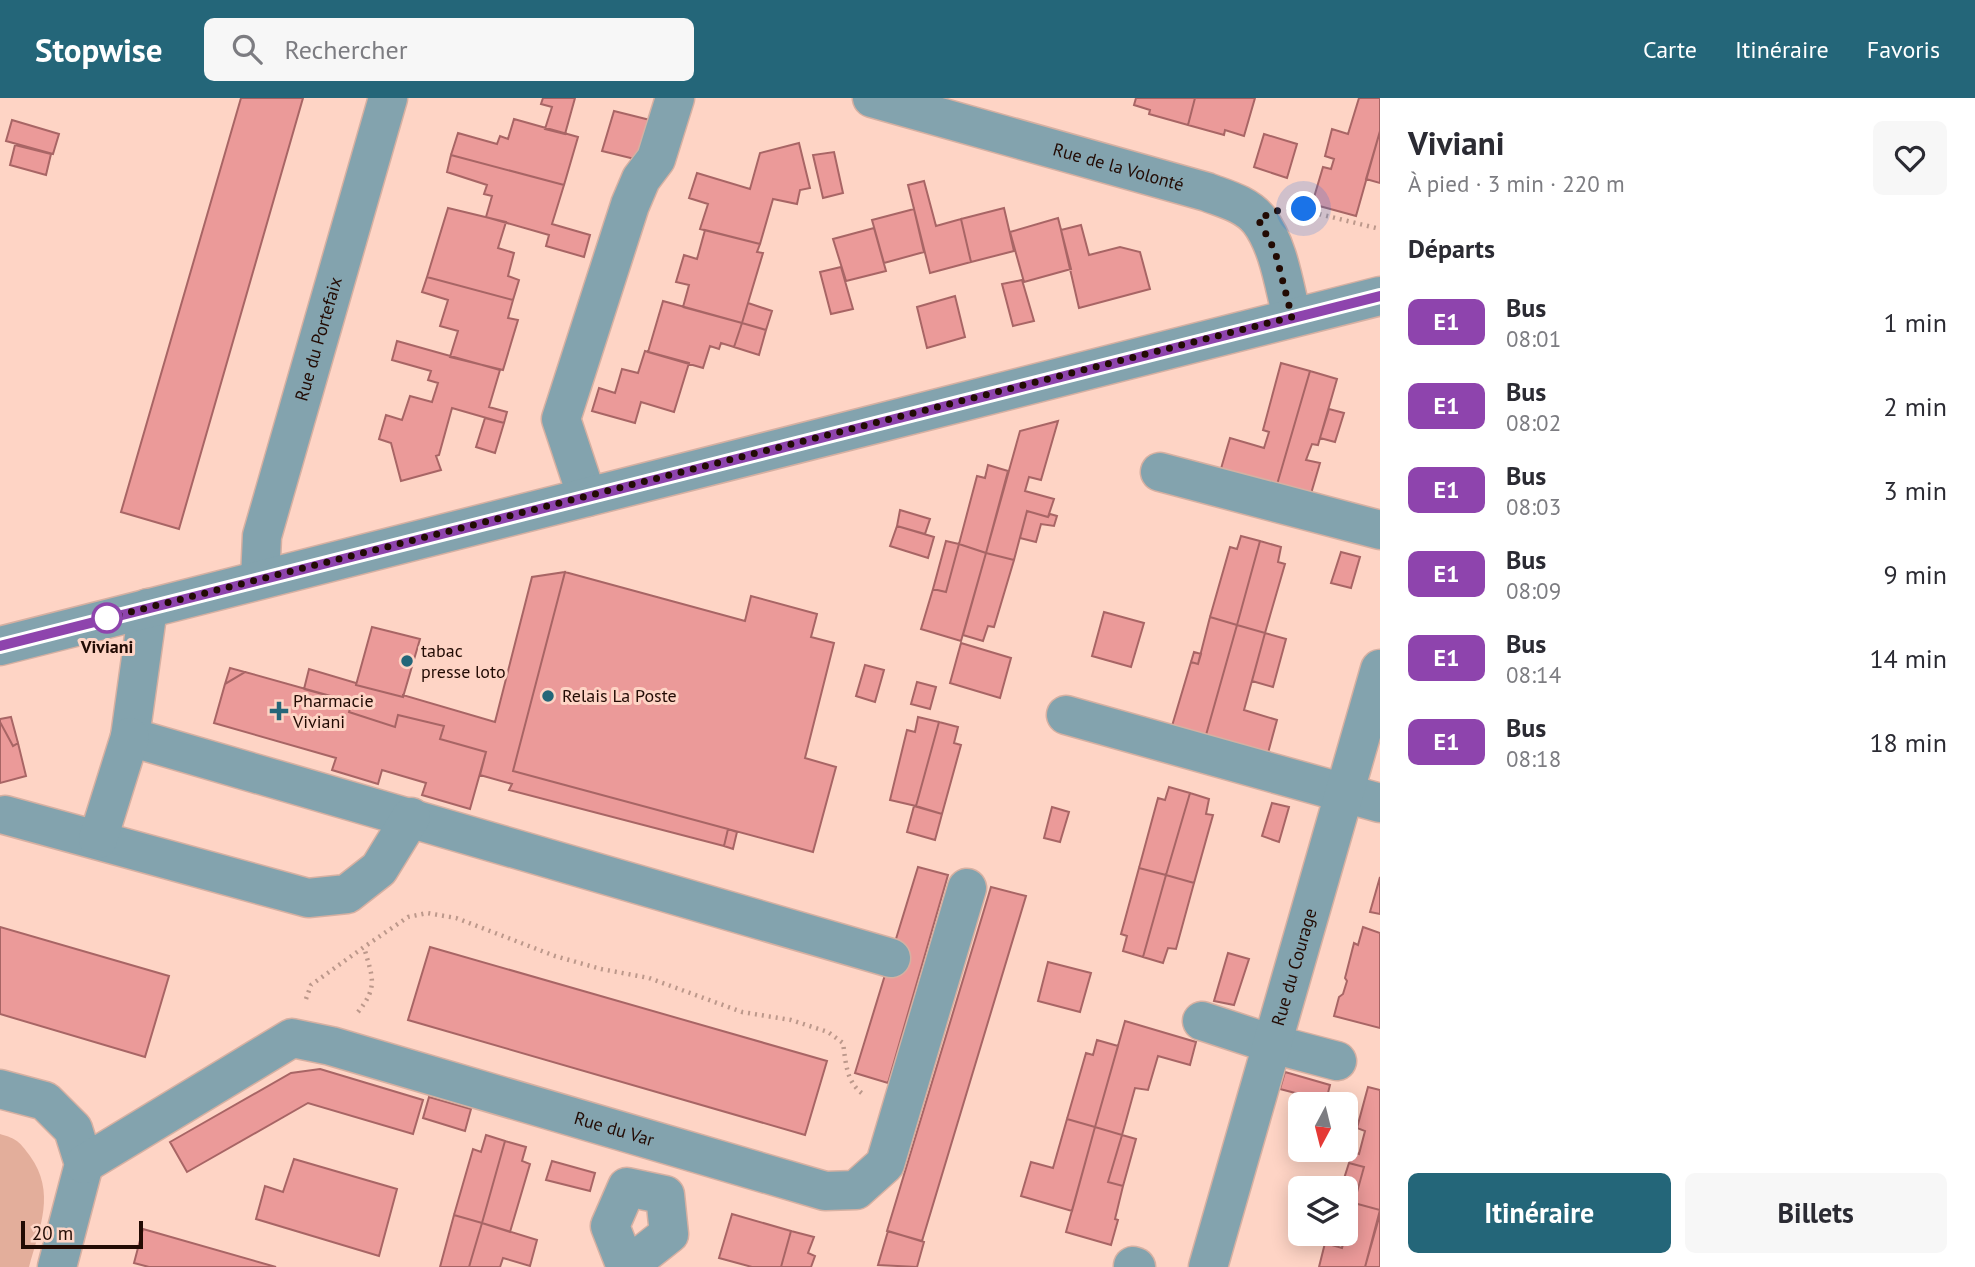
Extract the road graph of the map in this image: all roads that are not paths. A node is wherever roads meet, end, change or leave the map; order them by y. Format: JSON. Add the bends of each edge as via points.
{"nodes":[{"id":1,"x":388,"y":98,"type":"edge"},
{"id":2,"x":675,"y":98,"type":"edge"},
{"id":3,"x":872,"y":98,"type":"edge"},
{"id":4,"x":959,"y":110,"type":"edge"},
{"id":5,"x":1380,"y":296,"type":"edge"},
{"id":6,"x":1292,"y":317,"type":"junction"},
{"id":7,"x":1160,"y":472,"type":"dead end"},
{"id":8,"x":587,"y":497,"type":"junction"},
{"id":9,"x":1380,"y":530,"type":"edge"},
{"id":10,"x":260,"y":579,"type":"junction"},
{"id":11,"x":148,"y":608,"type":"junction"},
{"id":12,"x":0,"y":646,"type":"edge"},
{"id":13,"x":1380,"y":668,"type":"edge"},
{"id":14,"x":1066,"y":715,"type":"dead end"},
{"id":15,"x":130,"y":737,"type":"junction"},
{"id":16,"x":1362,"y":798,"type":"edge"},
{"id":17,"x":5,"y":815,"type":"dead end"},
{"id":18,"x":411,"y":817,"type":"junction"},
{"id":19,"x":98,"y":839,"type":"junction"},
{"id":20,"x":967,"y":888,"type":"dead end"},
{"id":21,"x":891,"y":958,"type":"dead end"},
{"id":22,"x":1202,"y":1021,"type":"dead end"},
{"id":23,"x":1272,"y":1044,"type":"junction"},
{"id":24,"x":1337,"y":1061,"type":"dead end"},
{"id":25,"x":0,"y":1089,"type":"edge"},
{"id":26,"x":84,"y":1164,"type":"junction"},
{"id":27,"x":57,"y":1267,"type":"edge"},
{"id":28,"x":1208,"y":1267,"type":"edge"}],
"edges":[{"from":1,"to":10,"type":"street","name":"Rue du Portefaix","via":[[262,536]]},
{"from":2,"to":8,"type":"street","via":[[656,159],[629,205],[561,419]]},
{"from":3,"to":4,"type":"street","name":"Rue de la Volonté"},
{"from":4,"to":6,"type":"street","name":"Rue de la Volonté","via":[[1239,204],[1258,219],[1275,251]]},
{"from":5,"to":6,"type":"street"},
{"from":6,"to":8,"type":"street"},
{"from":7,"to":9,"type":"street"},
{"from":8,"to":10,"type":"street"},
{"from":10,"to":11,"type":"street"},
{"from":11,"to":12,"type":"street"},
{"from":11,"to":15,"type":"street"},
{"from":13,"to":16,"type":"street","name":"Rue du Courage"},
{"from":14,"to":16,"type":"street"},
{"from":15,"to":18,"type":"street"},
{"from":15,"to":19,"type":"street"},
{"from":16,"to":23,"type":"street","name":"Rue du Courage"},
{"from":17,"to":19,"type":"street"},
{"from":18,"to":19,"type":"street","via":[[379,869],[347,894],[308,898]]},
{"from":18,"to":21,"type":"street"},
{"from":20,"to":26,"type":"street","name":"Rue du Var","via":[[885,1164],[856,1190],[825,1191],[292,1038]]},
{"from":22,"to":23,"type":"street"},
{"from":23,"to":24,"type":"street"},
{"from":23,"to":28,"type":"street","name":"Rue du Courage"},
{"from":25,"to":26,"type":"street","via":[[45,1101],[73,1129]]},
{"from":26,"to":27,"type":"street"}]}
